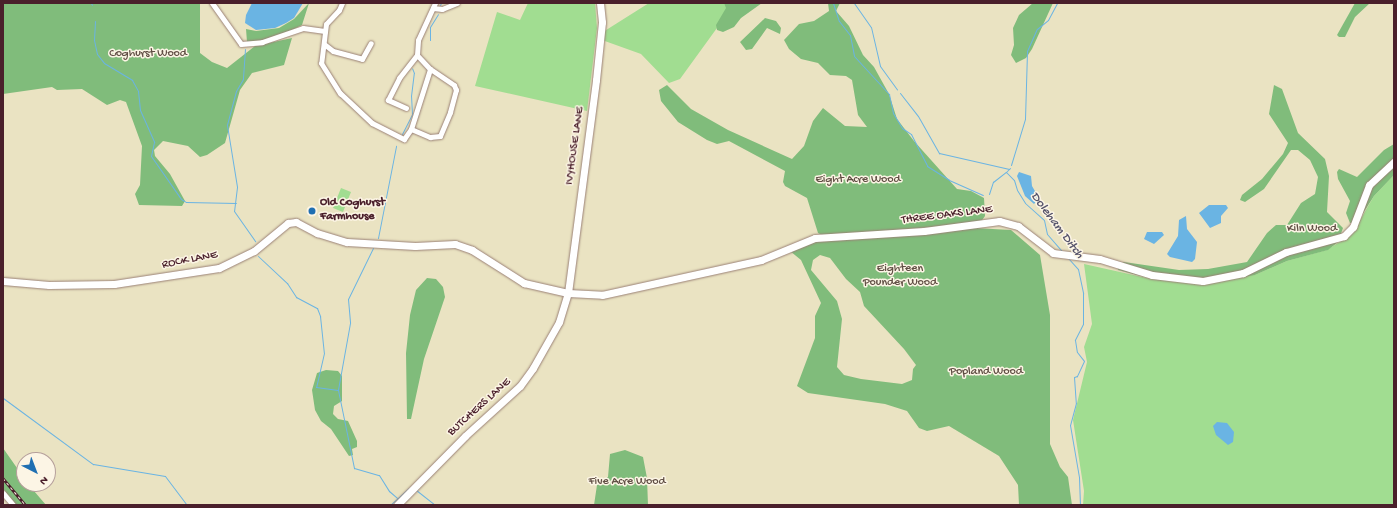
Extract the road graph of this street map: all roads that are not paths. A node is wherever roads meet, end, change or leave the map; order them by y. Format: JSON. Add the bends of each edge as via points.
{"nodes":[{"id":1,"x":212,"y":3,"type":"edge"},
{"id":2,"x":342,"y":3,"type":"edge"},
{"id":3,"x":457,"y":3,"type":"edge"},
{"id":4,"x":600,"y":3,"type":"edge"},
{"id":5,"x":434,"y":6,"type":"edge"},
{"id":6,"x":325,"y":32,"type":"junction"},
{"id":7,"x":371,"y":43,"type":"dead end"},
{"id":8,"x":324,"y":44,"type":"junction"},
{"id":9,"x":417,"y":55,"type":"junction"},
{"id":10,"x":430,"y":69,"type":"junction"},
{"id":11,"x":406,"y":108,"type":"dead end"},
{"id":12,"x":411,"y":130,"type":"junction"},
{"id":13,"x":1394,"y":162,"type":"edge"},
{"id":14,"x":3,"y":280,"type":"edge"},
{"id":15,"x":568,"y":293,"type":"junction"},
{"id":16,"x":3,"y":493,"type":"edge"},
{"id":17,"x":13,"y":505,"type":"edge"},
{"id":18,"x":397,"y":505,"type":"edge"}],
"edges":[{"from":1,"to":6,"type":"street","via":[[241,44],[262,42],[303,28]]},
{"from":2,"to":6,"type":"street","via":[[339,10],[328,20]]},
{"from":3,"to":5,"type":"street","via":[[442,9]]},
{"from":4,"to":15,"type":"street","name":"IVYHOUSE LANE","via":[[602,22],[598,67]]},
{"from":5,"to":9,"type":"street","via":[[419,32]]},
{"from":6,"to":8,"type":"street"},
{"from":7,"to":8,"type":"street","via":[[362,59],[333,51]]},
{"from":8,"to":12,"type":"street","via":[[320,60],[340,93],[372,123],[397,136],[407,138]]},
{"from":9,"to":10,"type":"street"},
{"from":9,"to":11,"type":"street","via":[[399,78],[388,100]]},
{"from":10,"to":12,"type":"street"},
{"from":10,"to":12,"type":"street","via":[[454,84],[456,90],[450,112],[440,136],[430,137]]},
{"from":13,"to":15,"type":"street","name":"THREE OAKS LANE","via":[[1369,185],[1353,228],[1348,233],[1286,252],[1243,273],[1190,281],[1152,275],[1100,259],[1066,256],[1045,249],[1018,226],[999,221],[924,231],[815,238],[761,260],[617,293]]},
{"from":14,"to":15,"type":"street","name":"ROCK LANE","via":[[49,284],[114,284],[219,268],[254,251],[288,223],[296,222],[317,233],[347,242],[415,246],[455,244],[472,250],[524,282]]},
{"from":15,"to":18,"type":"street","name":"BUTCHERS LANE","via":[[559,322],[520,386],[465,436]]},
{"from":16,"to":17,"type":"street"}]}
